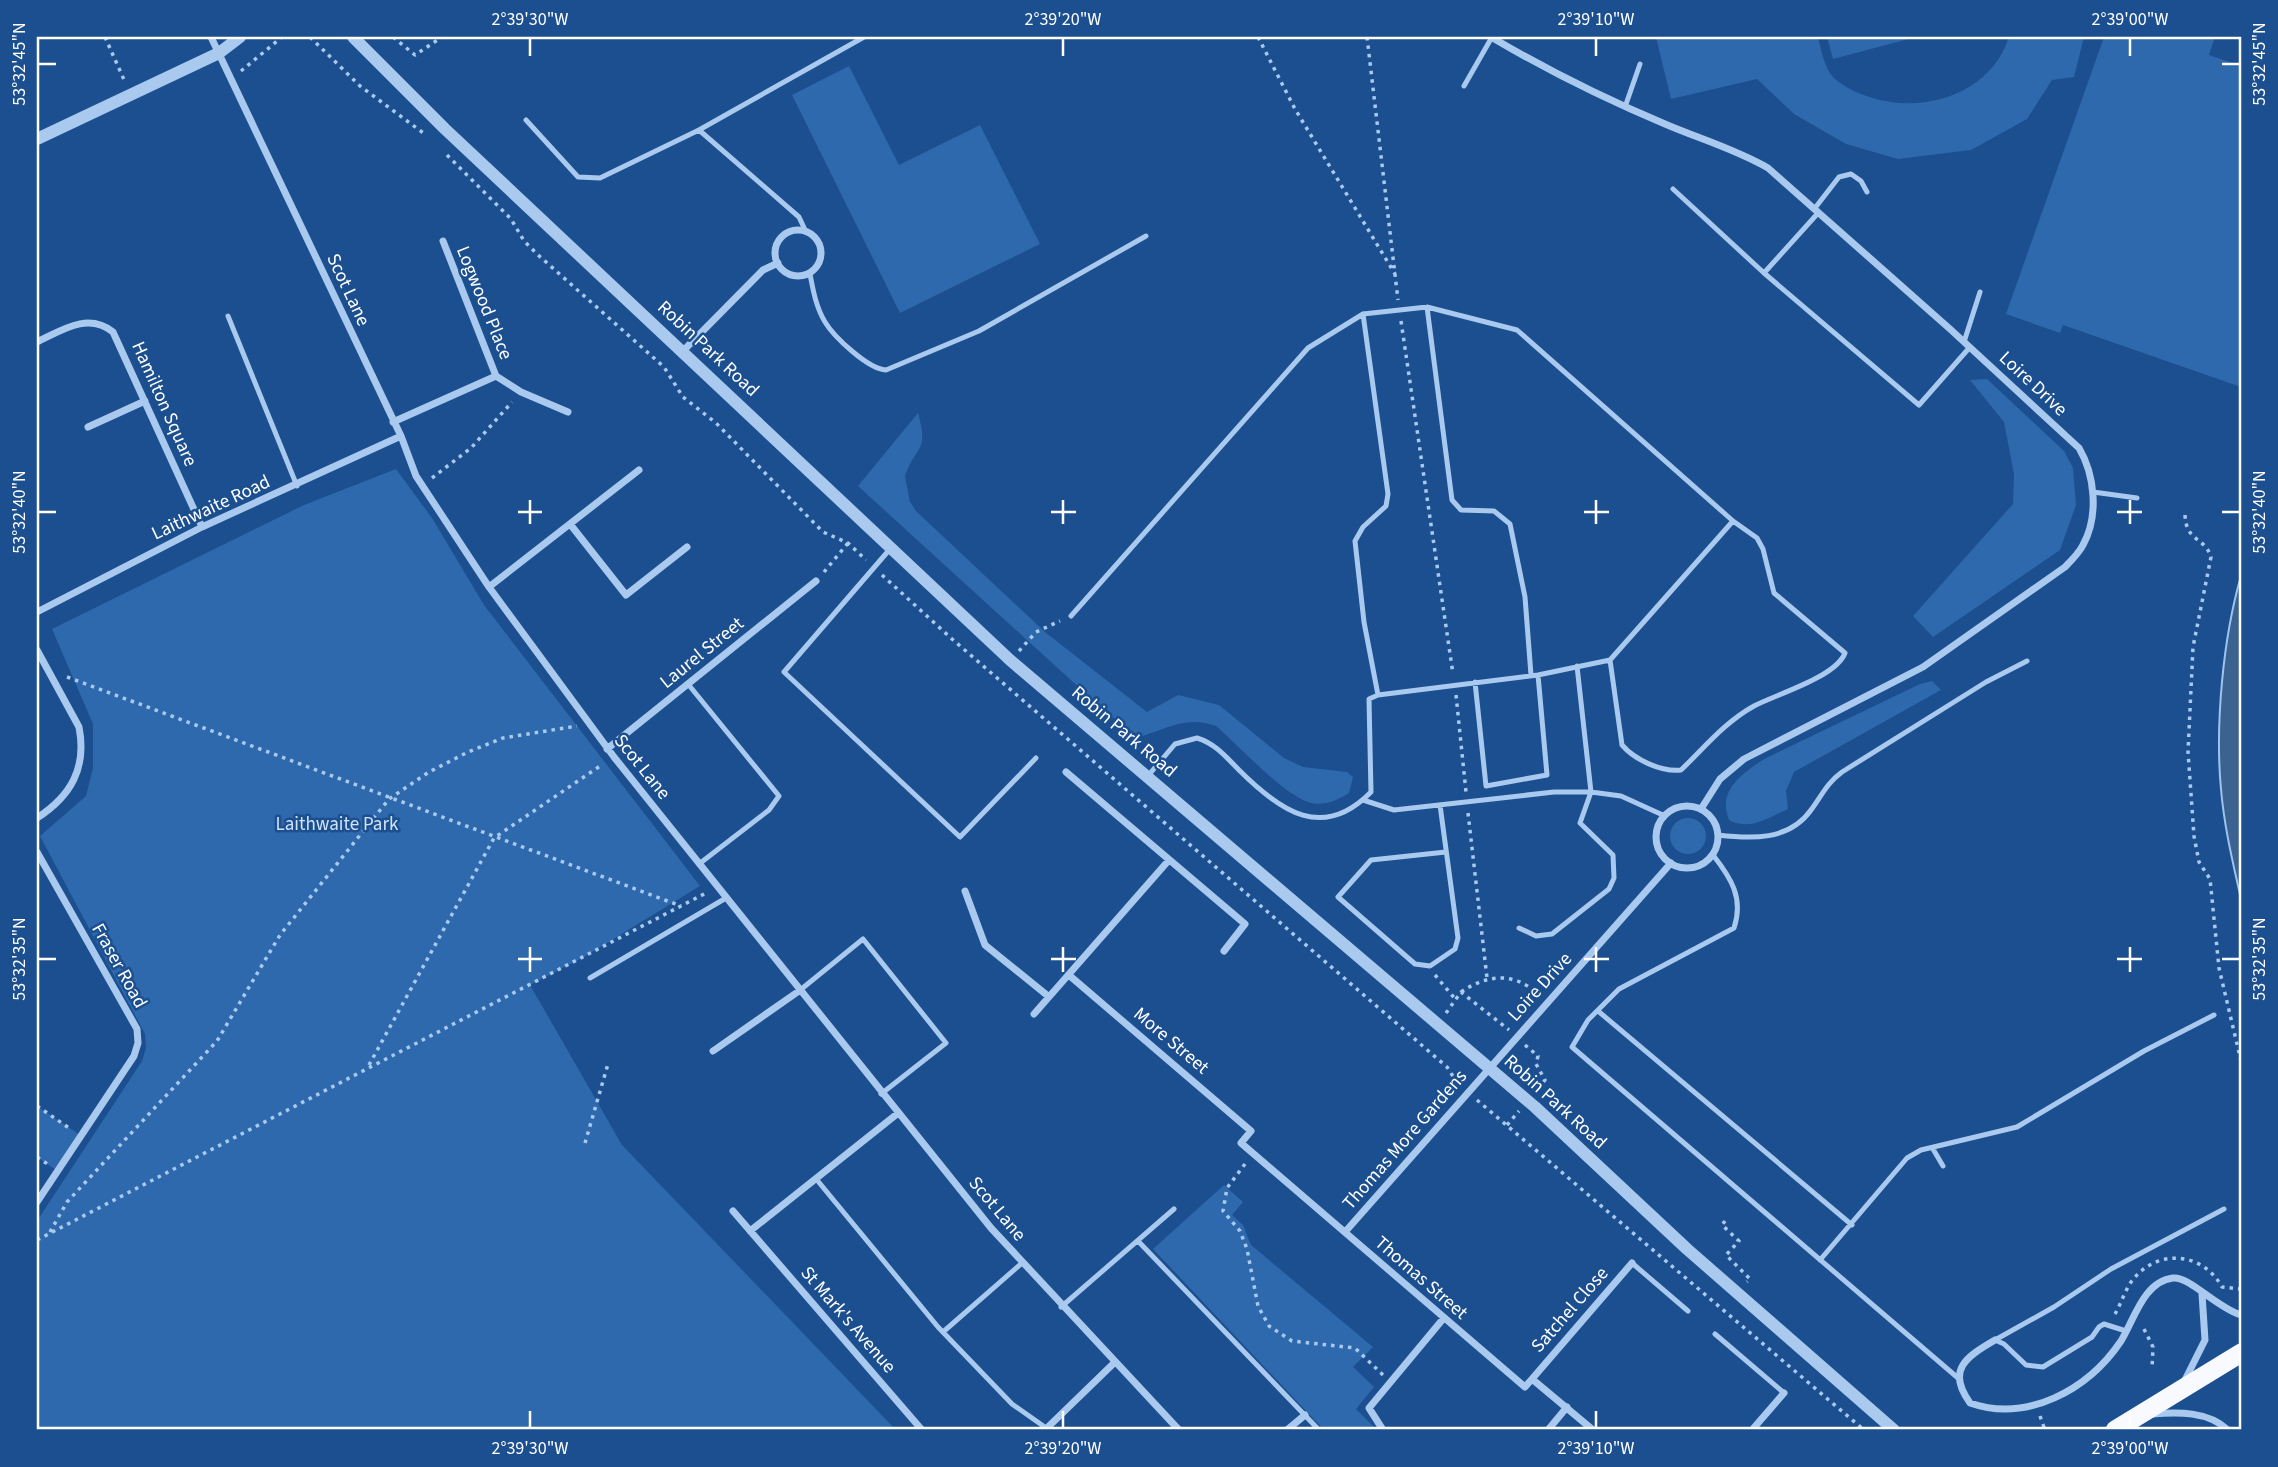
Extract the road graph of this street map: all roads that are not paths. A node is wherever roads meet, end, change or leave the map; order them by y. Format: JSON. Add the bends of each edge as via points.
{"nodes":[{"id":1,"x":211,"y":37,"type":"edge"},
{"id":2,"x":240,"y":37,"type":"edge"},
{"id":3,"x":353,"y":37,"type":"edge"},
{"id":4,"x":863,"y":37,"type":"edge"},
{"id":5,"x":1492,"y":37,"type":"edge"},
{"id":6,"x":219,"y":53,"type":"junction"},
{"id":7,"x":1640,"y":64,"type":"dead end"},
{"id":8,"x":1464,"y":86,"type":"dead end"},
{"id":9,"x":1625,"y":107,"type":"junction"},
{"id":10,"x":526,"y":120,"type":"dead end"},
{"id":11,"x":699,"y":130,"type":"junction"},
{"id":12,"x":37,"y":139,"type":"edge"},
{"id":13,"x":1673,"y":189,"type":"dead end"},
{"id":14,"x":1867,"y":192,"type":"dead end"},
{"id":15,"x":1817,"y":210,"type":"junction"},
{"id":16,"x":806,"y":232,"type":"junction"},
{"id":17,"x":1146,"y":236,"type":"dead end"},
{"id":18,"x":443,"y":241,"type":"dead end"},
{"id":19,"x":778,"y":263,"type":"junction"},
{"id":20,"x":1764,"y":273,"type":"junction"},
{"id":21,"x":810,"y":274,"type":"junction"},
{"id":22,"x":1979,"y":292,"type":"dead end"},
{"id":23,"x":1427,"y":307,"type":"junction"},
{"id":24,"x":1363,"y":314,"type":"junction"},
{"id":25,"x":228,"y":316,"type":"dead end"},
{"id":26,"x":37,"y":341,"type":"edge"},
{"id":27,"x":1967,"y":344,"type":"junction"},
{"id":28,"x":683,"y":351,"type":"junction"},
{"id":29,"x":496,"y":376,"type":"junction"},
{"id":30,"x":145,"y":401,"type":"junction"},
{"id":31,"x":569,"y":412,"type":"dead end"},
{"id":32,"x":393,"y":422,"type":"junction"},
{"id":33,"x":89,"y":427,"type":"dead end"},
{"id":34,"x":401,"y":436,"type":"junction"},
{"id":35,"x":639,"y":470,"type":"dead end"},
{"id":36,"x":297,"y":486,"type":"junction"},
{"id":37,"x":2093,"y":492,"type":"junction"},
{"id":38,"x":2137,"y":498,"type":"dead end"},
{"id":39,"x":1732,"y":521,"type":"junction"},
{"id":40,"x":570,"y":524,"type":"junction"},
{"id":41,"x":202,"y":527,"type":"junction"},
{"id":42,"x":687,"y":547,"type":"dead end"},
{"id":43,"x":890,"y":549,"type":"junction"},
{"id":44,"x":816,"y":581,"type":"road end"},
{"id":45,"x":489,"y":587,"type":"junction"},
{"id":46,"x":37,"y":612,"type":"edge"},
{"id":47,"x":1071,"y":616,"type":"road end"},
{"id":48,"x":37,"y":650,"type":"edge"},
{"id":49,"x":1611,"y":660,"type":"junction"},
{"id":50,"x":2027,"y":660,"type":"dead end"},
{"id":51,"x":1577,"y":666,"type":"junction"},
{"id":52,"x":1535,"y":675,"type":"junction"},
{"id":53,"x":1475,"y":682,"type":"junction"},
{"id":54,"x":688,"y":684,"type":"junction"},
{"id":55,"x":1378,"y":695,"type":"junction"},
{"id":56,"x":607,"y":749,"type":"junction"},
{"id":57,"x":1036,"y":758,"type":"dead end"},
{"id":58,"x":1066,"y":772,"type":"dead end"},
{"id":59,"x":1147,"y":776,"type":"junction"},
{"id":60,"x":1591,"y":792,"type":"junction"},
{"id":61,"x":1363,"y":800,"type":"junction"},
{"id":62,"x":1440,"y":805,"type":"junction"},
{"id":63,"x":1701,"y":809,"type":"junction"},
{"id":64,"x":1665,"y":816,"type":"junction"},
{"id":65,"x":37,"y":818,"type":"edge"},
{"id":66,"x":1718,"y":835,"type":"junction"},
{"id":67,"x":37,"y":852,"type":"edge"},
{"id":68,"x":1446,"y":852,"type":"junction"},
{"id":69,"x":1713,"y":855,"type":"junction"},
{"id":70,"x":1169,"y":860,"type":"junction"},
{"id":71,"x":699,"y":863,"type":"junction"},
{"id":72,"x":1671,"y":863,"type":"junction"},
{"id":73,"x":965,"y":891,"type":"dead end"},
{"id":74,"x":726,"y":898,"type":"junction"},
{"id":75,"x":1519,"y":928,"type":"dead end"},
{"id":76,"x":1224,"y":951,"type":"dead end"},
{"id":77,"x":1070,"y":976,"type":"junction"},
{"id":78,"x":590,"y":978,"type":"dead end"},
{"id":79,"x":799,"y":991,"type":"junction"},
{"id":80,"x":1048,"y":996,"type":"junction"},
{"id":81,"x":1598,"y":1011,"type":"junction"},
{"id":82,"x":1034,"y":1014,"type":"dead end"},
{"id":83,"x":2214,"y":1015,"type":"dead end"},
{"id":84,"x":713,"y":1051,"type":"dead end"},
{"id":85,"x":1489,"y":1069,"type":"junction"},
{"id":86,"x":881,"y":1094,"type":"junction"},
{"id":87,"x":897,"y":1114,"type":"junction"},
{"id":88,"x":1933,"y":1149,"type":"junction"},
{"id":89,"x":1253,"y":1153,"type":"joint"},
{"id":90,"x":1943,"y":1166,"type":"dead end"},
{"id":91,"x":817,"y":1180,"type":"junction"},
{"id":92,"x":37,"y":1202,"type":"edge"},
{"id":93,"x":1174,"y":1209,"type":"dead end"},
{"id":94,"x":2224,"y":1209,"type":"dead end"},
{"id":95,"x":733,"y":1211,"type":"dead end"},
{"id":96,"x":1852,"y":1225,"type":"junction"},
{"id":97,"x":750,"y":1231,"type":"junction"},
{"id":98,"x":1345,"y":1233,"type":"junction"},
{"id":99,"x":1138,"y":1241,"type":"junction"},
{"id":100,"x":1820,"y":1260,"type":"junction"},
{"id":101,"x":1022,"y":1263,"type":"junction"},
{"id":102,"x":1632,"y":1263,"type":"joint"},
{"id":103,"x":2202,"y":1294,"type":"junction"},
{"id":104,"x":1061,"y":1307,"type":"junction"},
{"id":105,"x":1688,"y":1311,"type":"dead end"},
{"id":106,"x":2241,"y":1315,"type":"edge"},
{"id":107,"x":1443,"y":1320,"type":"junction"},
{"id":108,"x":2126,"y":1331,"type":"junction"},
{"id":109,"x":943,"y":1332,"type":"junction"},
{"id":110,"x":1715,"y":1334,"type":"dead end"},
{"id":111,"x":1995,"y":1340,"type":"junction"},
{"id":112,"x":2241,"y":1353,"type":"edge"},
{"id":113,"x":1114,"y":1363,"type":"junction"},
{"id":114,"x":1958,"y":1378,"type":"junction"},
{"id":115,"x":1532,"y":1379,"type":"junction"},
{"id":116,"x":1784,"y":1393,"type":"joint"},
{"id":117,"x":2171,"y":1396,"type":"junction"},
{"id":118,"x":1567,"y":1407,"type":"junction"},
{"id":119,"x":2141,"y":1414,"type":"junction"},
{"id":120,"x":1305,"y":1415,"type":"junction"},
{"id":121,"x":1048,"y":1429,"type":"edge"},
{"id":122,"x":922,"y":1430,"type":"edge"},
{"id":123,"x":1178,"y":1430,"type":"edge"},
{"id":124,"x":1287,"y":1430,"type":"edge"},
{"id":125,"x":1319,"y":1430,"type":"edge"},
{"id":126,"x":1383,"y":1430,"type":"edge"},
{"id":127,"x":1548,"y":1430,"type":"edge"},
{"id":128,"x":1594,"y":1430,"type":"edge"},
{"id":129,"x":1752,"y":1430,"type":"edge"},
{"id":130,"x":1894,"y":1430,"type":"edge"},
{"id":131,"x":2115,"y":1430,"type":"edge"},
{"id":132,"x":2228,"y":1430,"type":"edge"}],
"edges":[{"from":1,"to":6,"type":"street","name":"Scot Lane"},
{"from":2,"to":6,"type":"street"},
{"from":3,"to":28,"type":"street","name":"Robin Park Road"},
{"from":4,"to":11,"type":"lane"},
{"from":5,"to":8,"type":"lane"},
{"from":5,"to":9,"type":"street","name":"Loire Drive"},
{"from":6,"to":12,"type":"street"},
{"from":6,"to":32,"type":"street","name":"Scot Lane"},
{"from":7,"to":9,"type":"lane"},
{"from":9,"to":15,"type":"street","name":"Loire Drive","via":[[1745,155]]},
{"from":10,"to":11,"type":"lane","via":[[578,177],[600,178]]},
{"from":11,"to":16,"type":"lane","via":[[799,217]]},
{"from":13,"to":20,"type":"lane"},
{"from":14,"to":15,"type":"lane","via":[[1851,174],[1839,177]]},
{"from":15,"to":20,"type":"lane"},
{"from":15,"to":27,"type":"street","name":"Loire Drive"},
{"from":16,"to":19,"type":"street","via":[[784,236],[776,248]]},
{"from":16,"to":21,"type":"street","via":[[817,241],[821,255]]},
{"from":17,"to":21,"type":"lane","via":[[979,331],[886,370],[878,370],[857,355],[826,323]]},
{"from":18,"to":29,"type":"street","name":"Logwood Place"},
{"from":19,"to":21,"type":"street","via":[[795,276]]},
{"from":19,"to":28,"type":"street","via":[[763,270]]},
{"from":20,"to":27,"type":"lane","via":[[1919,405]]},
{"from":22,"to":27,"type":"lane"},
{"from":23,"to":24,"type":"lane"},
{"from":23,"to":39,"type":"lane","via":[[1517,330]]},
{"from":23,"to":52,"type":"lane","via":[[1452,500],[1461,510],[1494,511],[1510,524]]},
{"from":24,"to":47,"type":"lane","via":[[1308,348]]},
{"from":24,"to":55,"type":"lane","via":[[1388,494],[1386,506],[1355,541]]},
{"from":25,"to":36,"type":"lane"},
{"from":26,"to":30,"type":"street","name":"Hamilton Square","via":[[87,321],[106,326],[119,341]]},
{"from":27,"to":37,"type":"street","name":"Loire Drive","via":[[2078,447],[2088,464]]},
{"from":28,"to":43,"type":"street","name":"Robin Park Road"},
{"from":29,"to":31,"type":"street","name":"Logwood Place","via":[[520,392]]},
{"from":29,"to":32,"type":"street","name":"Logwood Place"},
{"from":30,"to":33,"type":"street"},
{"from":30,"to":41,"type":"street","name":"Hamilton Square"},
{"from":32,"to":34,"type":"street","name":"Scot Lane"},
{"from":34,"to":36,"type":"street","name":"Laithwaite Road"},
{"from":34,"to":45,"type":"street","name":"Scot Lane","via":[[422,486]]},
{"from":35,"to":40,"type":"street"},
{"from":36,"to":41,"type":"street","name":"Laithwaite Road"},
{"from":37,"to":38,"type":"lane"},
{"from":37,"to":63,"type":"street","name":"Loire Drive","via":[[2083,545],[2065,567],[1923,667],[1744,759],[1720,779]]},
{"from":39,"to":49,"type":"lane"},
{"from":39,"to":49,"type":"lane","via":[[1757,538],[1774,593],[1845,653],[1842,660],[1834,669],[1755,706],[1722,729],[1681,770],[1671,771],[1628,753],[1622,745]]},
{"from":40,"to":42,"type":"street","via":[[626,595]]},
{"from":40,"to":45,"type":"street"},
{"from":41,"to":46,"type":"street","name":"Laithwaite Road"},
{"from":43,"to":57,"type":"lane","via":[[784,672],[960,837]]},
{"from":43,"to":59,"type":"street","name":"Robin Park Road","via":[[1010,660]]},
{"from":44,"to":54,"type":"street","name":"Laurel Street"},
{"from":45,"to":56,"type":"street","name":"Scot Lane"},
{"from":48,"to":65,"type":"street","via":[[79,727],[82,756],[69,792]]},
{"from":49,"to":51,"type":"lane"},
{"from":50,"to":66,"type":"lane","via":[[1842,772],[1804,818],[1789,828],[1752,839]]},
{"from":51,"to":52,"type":"lane"},
{"from":51,"to":60,"type":"lane"},
{"from":52,"to":53,"type":"lane"},
{"from":52,"to":53,"type":"lane","via":[[1546,775],[1486,786]]},
{"from":53,"to":55,"type":"lane"},
{"from":54,"to":56,"type":"street","name":"Laurel Street"},
{"from":54,"to":71,"type":"lane","via":[[779,796],[769,810]]},
{"from":55,"to":61,"type":"lane","via":[[1367,705],[1373,783]]},
{"from":56,"to":71,"type":"street","name":"Scot Lane"},
{"from":58,"to":70,"type":"street"},
{"from":59,"to":61,"type":"lane","via":[[1175,744],[1197,738],[1209,742],[1269,795],[1300,815],[1339,817]]},
{"from":59,"to":85,"type":"street","name":"Robin Park Road"},
{"from":60,"to":62,"type":"lane"},
{"from":60,"to":64,"type":"lane","via":[[1621,796]]},
{"from":60,"to":75,"type":"lane","via":[[1580,823],[1613,855],[1615,878],[1609,889],[1552,934],[1536,936]]},
{"from":61,"to":62,"type":"lane","via":[[1394,810]]},
{"from":62,"to":68,"type":"lane"},
{"from":63,"to":64,"type":"street","via":[[1682,806]]},
{"from":63,"to":66,"type":"street","via":[[1710,815]]},
{"from":64,"to":72,"type":"street","via":[[1657,840]]},
{"from":66,"to":69,"type":"street"},
{"from":67,"to":92,"type":"street","name":"Fraser Road","via":[[137,1029],[138,1043],[134,1056]]},
{"from":68,"to":68,"type":"lane","via":[[1458,938],[1455,948],[1430,966],[1415,964],[1338,897],[1371,860]]},
{"from":69,"to":72,"type":"street","via":[[1698,866]]},
{"from":69,"to":81,"type":"lane","via":[[1738,898],[1734,928],[1619,989]]},
{"from":70,"to":76,"type":"street","via":[[1245,924]]},
{"from":70,"to":77,"type":"street"},
{"from":71,"to":74,"type":"street","name":"Scot Lane"},
{"from":72,"to":85,"type":"street","name":"Loire Drive"},
{"from":73,"to":80,"type":"street","via":[[985,945]]},
{"from":74,"to":78,"type":"lane"},
{"from":74,"to":79,"type":"street","name":"Scot Lane"},
{"from":77,"to":80,"type":"street"},
{"from":77,"to":89,"type":"street","name":"More Street","via":[[1251,1131],[1241,1143]]},
{"from":79,"to":84,"type":"street"},
{"from":79,"to":86,"type":"street","name":"Scot Lane"},
{"from":79,"to":86,"type":"lane","via":[[863,939],[946,1043]]},
{"from":80,"to":82,"type":"street"},
{"from":81,"to":96,"type":"lane"},
{"from":81,"to":100,"type":"lane","via":[[1572,1047]]},
{"from":83,"to":88,"type":"lane","via":[[2017,1127]]},
{"from":85,"to":98,"type":"street","name":"Thomas More Gardens"},
{"from":85,"to":130,"type":"street","name":"Robin Park Road"},
{"from":86,"to":87,"type":"street","name":"Scot Lane"},
{"from":87,"to":91,"type":"street"},
{"from":87,"to":101,"type":"street","name":"Scot Lane"},
{"from":88,"to":90,"type":"lane"},
{"from":88,"to":96,"type":"lane","via":[[1907,1158]]},
{"from":89,"to":98,"type":"street","name":"Thomas Street"},
{"from":91,"to":97,"type":"street"},
{"from":91,"to":109,"type":"lane"},
{"from":93,"to":99,"type":"lane"},
{"from":94,"to":111,"type":"lane","via":[[2111,1269]]},
{"from":95,"to":97,"type":"street","name":"St Mark's Avenue"},
{"from":96,"to":100,"type":"lane"},
{"from":97,"to":122,"type":"street","name":"St Mark's Avenue"},
{"from":98,"to":107,"type":"street","name":"Thomas Street"},
{"from":99,"to":104,"type":"lane"},
{"from":99,"to":120,"type":"lane"},
{"from":100,"to":114,"type":"lane"},
{"from":101,"to":104,"type":"street","name":"Scot Lane"},
{"from":101,"to":109,"type":"lane"},
{"from":102,"to":105,"type":"lane"},
{"from":102,"to":115,"type":"street","name":"Satchel Close"},
{"from":103,"to":106,"type":"street"},
{"from":103,"to":108,"type":"street","via":[[2188,1280],[2164,1280],[2151,1289]]},
{"from":103,"to":117,"type":"street","via":[[2205,1340]]},
{"from":104,"to":113,"type":"street","name":"Scot Lane"},
{"from":107,"to":115,"type":"street","name":"Thomas Street","via":[[1525,1387]]},
{"from":107,"to":126,"type":"street","via":[[1369,1408]]},
{"from":108,"to":111,"type":"lane","via":[[2098,1326],[2092,1337],[2043,1367],[2026,1365]]},
{"from":108,"to":114,"type":"street","via":[[2097,1368],[2067,1392],[2036,1406],[2004,1411],[1970,1403]]},
{"from":109,"to":121,"type":"lane","via":[[1012,1404]]},
{"from":110,"to":116,"type":"lane"},
{"from":111,"to":114,"type":"street","via":[[1971,1354]]},
{"from":112,"to":117,"type":"highway"},
{"from":113,"to":121,"type":"street"},
{"from":113,"to":123,"type":"street","name":"Scot Lane"},
{"from":115,"to":118,"type":"street","name":"Thomas Street"},
{"from":116,"to":129,"type":"street"},
{"from":117,"to":119,"type":"highway"},
{"from":118,"to":127,"type":"street"},
{"from":118,"to":128,"type":"street","name":"Thomas Street"},
{"from":119,"to":131,"type":"highway"},
{"from":119,"to":132,"type":"street","via":[[2200,1415],[2219,1421]]},
{"from":120,"to":124,"type":"street"},
{"from":120,"to":125,"type":"lane"}]}
